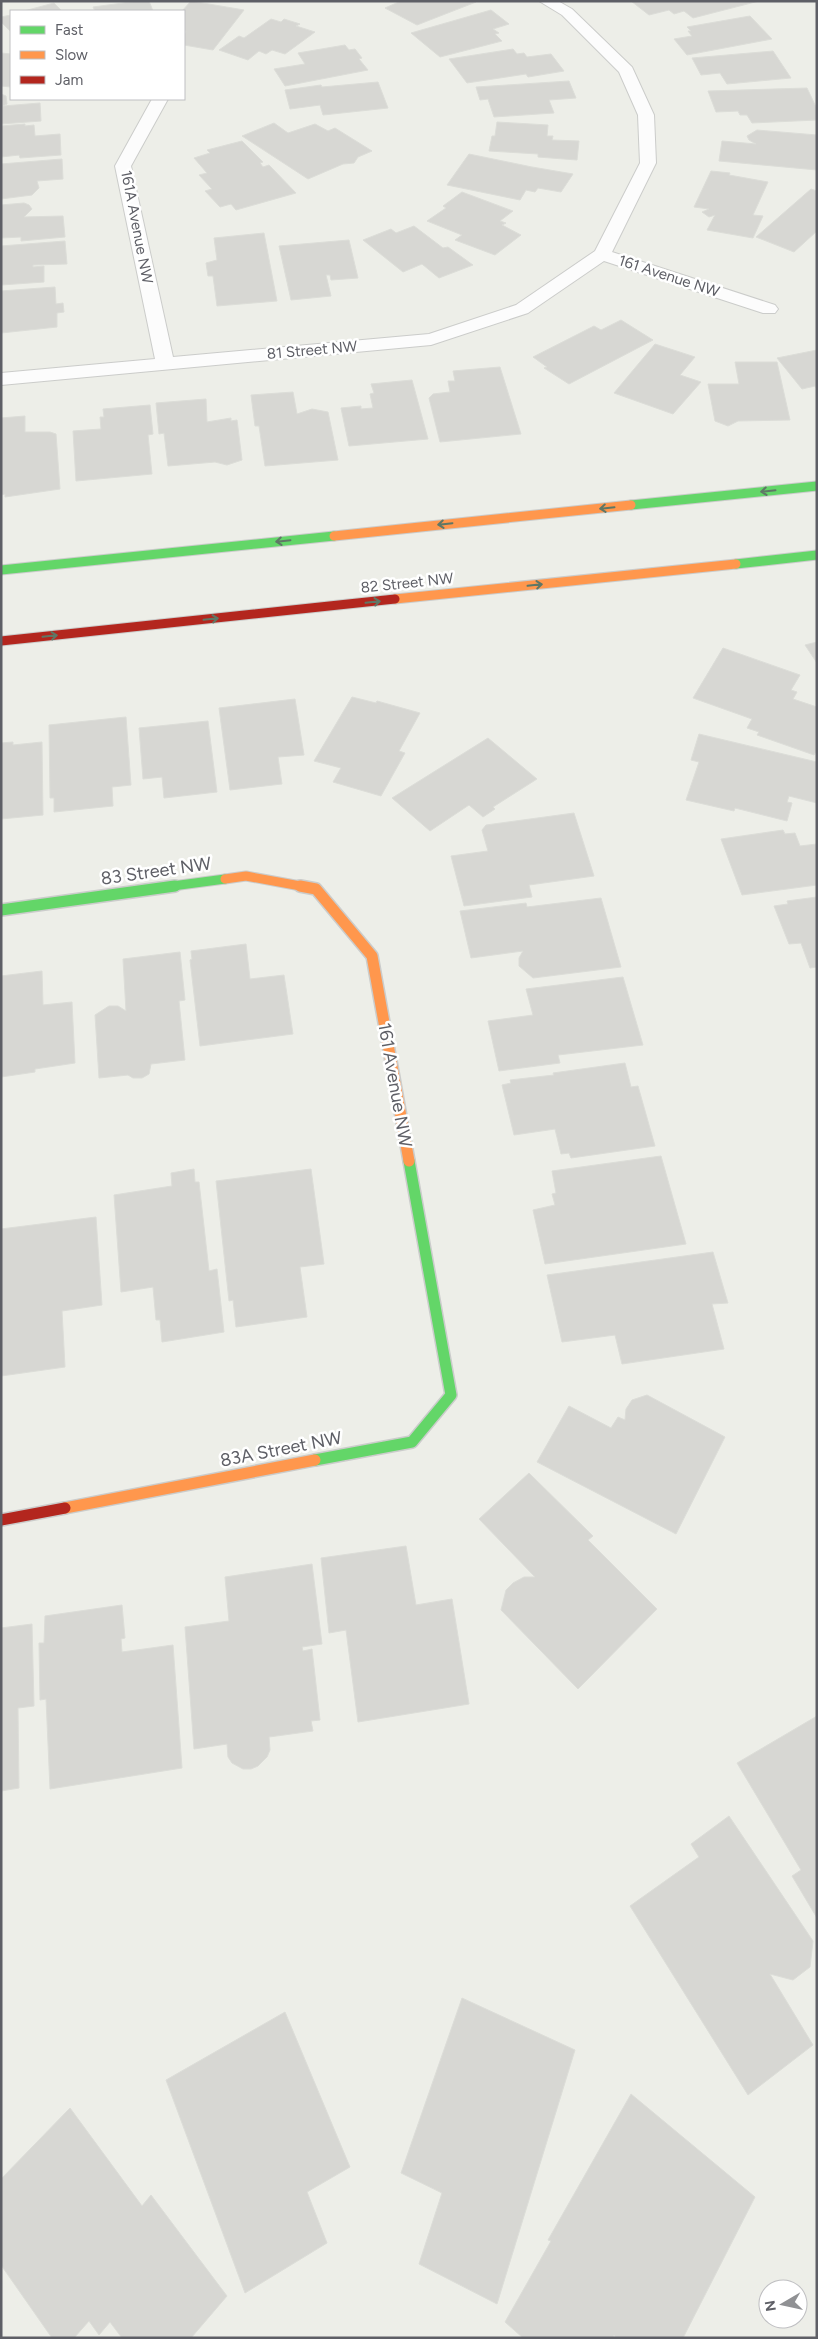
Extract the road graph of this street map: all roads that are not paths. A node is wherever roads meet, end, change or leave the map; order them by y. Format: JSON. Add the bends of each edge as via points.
{"nodes":[{"id":1,"x":546,"y":1,"type":"edge"},
{"id":2,"x":159,"y":100,"type":"edge"},
{"id":3,"x":602,"y":254,"type":"junction"},
{"id":4,"x":768,"y":309,"type":"dead end"},
{"id":5,"x":166,"y":364,"type":"junction"},
{"id":6,"x":1,"y":379,"type":"edge"},
{"id":7,"x":817,"y":486,"type":"edge"},
{"id":8,"x":817,"y":555,"type":"edge"},
{"id":9,"x":1,"y":570,"type":"edge"},
{"id":10,"x":1,"y":641,"type":"edge"},
{"id":11,"x":316,"y":889,"type":"joint"},
{"id":12,"x":1,"y":910,"type":"edge"},
{"id":13,"x":433,"y":1300,"type":"joint"},
{"id":14,"x":1,"y":1520,"type":"edge"}],
"edges":[{"from":1,"to":3,"type":"street","name":"161 Avenue NW","via":[[567,12],[626,70],[646,115],[648,163]]},
{"from":2,"to":5,"type":"street","name":"161A Avenue NW","via":[[123,166]]},
{"from":3,"to":4,"type":"street","name":"161 Avenue NW"},
{"from":3,"to":5,"type":"street","name":"81 Street NW","via":[[522,309],[431,339]]},
{"from":5,"to":6,"type":"street","name":"81 Street NW"},
{"from":7,"to":9,"type":"main road","one_way":true},
{"from":10,"to":8,"type":"main road","name":"82 Street NW","one_way":true},
{"from":11,"to":12,"type":"main road","name":"83 Street NW","via":[[246,876]]},
{"from":11,"to":13,"type":"main road","name":"161 Avenue NW","via":[[372,956]]},
{"from":13,"to":14,"type":"main road","name":"83A Street NW","via":[[451,1394],[412,1442]]}]}
